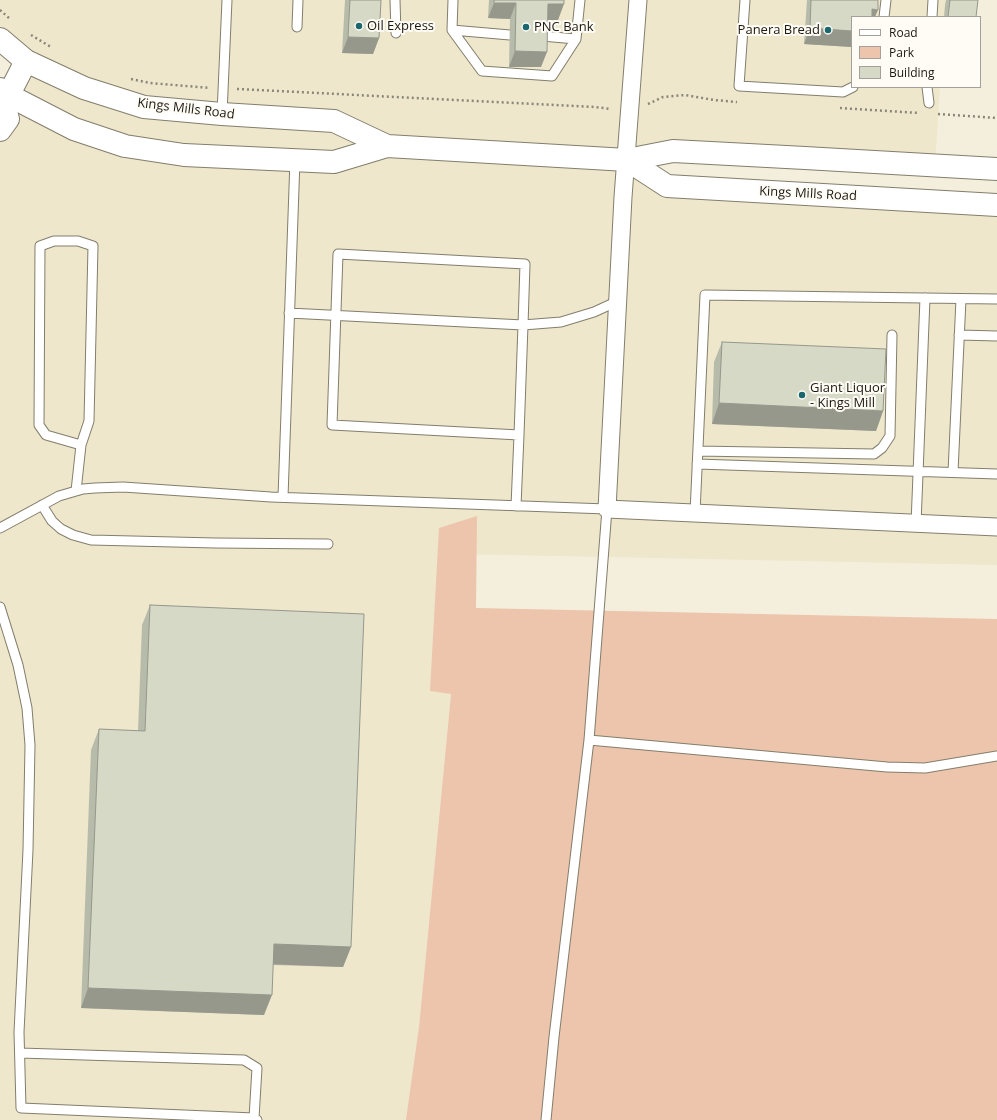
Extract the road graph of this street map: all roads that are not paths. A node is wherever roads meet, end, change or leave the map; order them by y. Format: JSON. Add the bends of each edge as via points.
{"nodes":[{"id":1,"x":227,"y":0,"type":"edge"},
{"id":2,"x":298,"y":0,"type":"edge"},
{"id":3,"x":395,"y":0,"type":"edge"},
{"id":4,"x":453,"y":0,"type":"edge"},
{"id":5,"x":580,"y":0,"type":"edge"},
{"id":6,"x":638,"y":0,"type":"edge"},
{"id":7,"x":745,"y":0,"type":"edge"},
{"id":8,"x":886,"y":0,"type":"edge"},
{"id":9,"x":933,"y":0,"type":"edge"},
{"id":10,"x":884,"y":16,"type":"edge"},
{"id":11,"x":932,"y":16,"type":"edge"},
{"id":12,"x":297,"y":27,"type":"dead end"},
{"id":13,"x":452,"y":30,"type":"junction"},
{"id":14,"x":396,"y":33,"type":"dead end"},
{"id":15,"x":510,"y":35,"type":"dead end"},
{"id":16,"x":542,"y":36,"type":"edge"},
{"id":17,"x":0,"y":39,"type":"edge"},
{"id":18,"x":576,"y":39,"type":"junction"},
{"id":19,"x":26,"y":61,"type":"junction"},
{"id":20,"x":851,"y":88,"type":"edge"},
{"id":21,"x":927,"y":88,"type":"edge"},
{"id":22,"x":3,"y":98,"type":"edge"},
{"id":23,"x":929,"y":103,"type":"dead end"},
{"id":24,"x":222,"y":114,"type":"junction"},
{"id":25,"x":0,"y":130,"type":"edge"},
{"id":26,"x":387,"y":146,"type":"junction"},
{"id":27,"x":295,"y":160,"type":"junction"},
{"id":28,"x":627,"y":160,"type":"junction"},
{"id":29,"x":997,"y":169,"type":"edge"},
{"id":30,"x":997,"y":205,"type":"edge"},
{"id":31,"x":925,"y":298,"type":"junction"},
{"id":32,"x":961,"y":299,"type":"junction"},
{"id":33,"x":997,"y":299,"type":"edge"},
{"id":34,"x":618,"y":301,"type":"junction"},
{"id":35,"x":289,"y":313,"type":"junction"},
{"id":36,"x":336,"y":316,"type":"junction"},
{"id":37,"x":523,"y":325,"type":"junction"},
{"id":38,"x":892,"y":335,"type":"dead end"},
{"id":39,"x":959,"y":335,"type":"junction"},
{"id":40,"x":997,"y":336,"type":"edge"},
{"id":41,"x":519,"y":435,"type":"junction"},
{"id":42,"x":81,"y":445,"type":"junction"},
{"id":43,"x":698,"y":451,"type":"junction"},
{"id":44,"x":697,"y":464,"type":"junction"},
{"id":45,"x":918,"y":470,"type":"junction"},
{"id":46,"x":953,"y":472,"type":"junction"},
{"id":47,"x":997,"y":474,"type":"edge"},
{"id":48,"x":76,"y":491,"type":"junction"},
{"id":49,"x":283,"y":497,"type":"junction"},
{"id":50,"x":42,"y":505,"type":"junction"},
{"id":51,"x":516,"y":506,"type":"junction"},
{"id":52,"x":607,"y":509,"type":"junction"},
{"id":53,"x":695,"y":513,"type":"junction"},
{"id":54,"x":916,"y":524,"type":"junction"},
{"id":55,"x":997,"y":527,"type":"edge"},
{"id":56,"x":0,"y":528,"type":"edge"},
{"id":57,"x":328,"y":544,"type":"dead end"},
{"id":58,"x":0,"y":607,"type":"edge"},
{"id":59,"x":589,"y":740,"type":"junction"},
{"id":60,"x":997,"y":756,"type":"edge"},
{"id":61,"x":20,"y":1053,"type":"junction"},
{"id":62,"x":255,"y":1119,"type":"edge"},
{"id":63,"x":546,"y":1120,"type":"edge"}],
"edges":[{"from":1,"to":24,"type":"lane"},
{"from":2,"to":12,"type":"lane"},
{"from":3,"to":14,"type":"lane"},
{"from":4,"to":13,"type":"lane"},
{"from":5,"to":18,"type":"lane"},
{"from":6,"to":28,"type":"street"},
{"from":7,"to":20,"type":"lane","via":[[739,86],[843,92]]},
{"from":8,"to":10,"type":"lane"},
{"from":9,"to":11,"type":"lane"},
{"from":13,"to":15,"type":"lane"},
{"from":13,"to":18,"type":"lane","via":[[482,72],[552,76]]},
{"from":16,"to":18,"type":"lane"},
{"from":17,"to":19,"type":"main road","name":"Kings Mills Road"},
{"from":19,"to":22,"type":"main road"},
{"from":19,"to":24,"type":"main road","name":"Kings Mills Road","via":[[84,88],[144,107]]},
{"from":21,"to":23,"type":"lane"},
{"from":22,"to":25,"type":"main road","via":[[8,119]]},
{"from":22,"to":27,"type":"main road","name":"Kings Mills Road","via":[[125,146],[184,156]]},
{"from":24,"to":26,"type":"main road","name":"Kings Mills Road","via":[[334,121]]},
{"from":26,"to":27,"type":"main road","name":"Kings Mills Road","via":[[334,162]]},
{"from":26,"to":28,"type":"main road","name":"Kings Mills Road"},
{"from":27,"to":35,"type":"lane"},
{"from":28,"to":29,"type":"main road","name":"Kings Mills Road","via":[[673,151]]},
{"from":28,"to":30,"type":"main road","name":"Kings Mills Road","via":[[667,186]]},
{"from":28,"to":34,"type":"street"},
{"from":31,"to":32,"type":"lane"},
{"from":31,"to":43,"type":"lane","via":[[705,295]]},
{"from":31,"to":45,"type":"lane"},
{"from":32,"to":33,"type":"lane"},
{"from":32,"to":39,"type":"lane"},
{"from":34,"to":37,"type":"lane","via":[[594,312],[561,322]]},
{"from":34,"to":52,"type":"street"},
{"from":35,"to":36,"type":"lane"},
{"from":35,"to":49,"type":"lane"},
{"from":36,"to":37,"type":"lane"},
{"from":36,"to":37,"type":"lane","via":[[338,254],[525,264]]},
{"from":36,"to":41,"type":"lane","via":[[332,425]]},
{"from":37,"to":41,"type":"lane"},
{"from":38,"to":43,"type":"lane","via":[[890,436],[874,454]]},
{"from":39,"to":40,"type":"lane"},
{"from":39,"to":46,"type":"lane"},
{"from":41,"to":51,"type":"lane"},
{"from":42,"to":42,"type":"lane","via":[[89,421],[93,246],[78,241],[54,241],[40,246],[39,425],[46,435]]},
{"from":42,"to":48,"type":"lane"},
{"from":43,"to":44,"type":"lane"},
{"from":44,"to":45,"type":"lane"},
{"from":44,"to":53,"type":"lane"},
{"from":45,"to":46,"type":"lane"},
{"from":45,"to":54,"type":"lane"},
{"from":46,"to":47,"type":"lane"},
{"from":48,"to":49,"type":"lane","via":[[89,488],[123,488]]},
{"from":48,"to":50,"type":"lane"},
{"from":49,"to":51,"type":"lane"},
{"from":50,"to":56,"type":"lane"},
{"from":50,"to":57,"type":"lane","via":[[52,521],[61,529],[91,540]]},
{"from":51,"to":52,"type":"lane"},
{"from":52,"to":53,"type":"street"},
{"from":52,"to":59,"type":"lane"},
{"from":53,"to":54,"type":"street"},
{"from":54,"to":55,"type":"street"},
{"from":58,"to":61,"type":"lane","via":[[27,708],[30,745]]},
{"from":59,"to":60,"type":"lane","via":[[887,767],[925,768]]},
{"from":59,"to":63,"type":"lane"},
{"from":61,"to":62,"type":"lane","via":[[21,1108]]},
{"from":61,"to":62,"type":"lane","via":[[244,1060],[257,1068]]}]}
